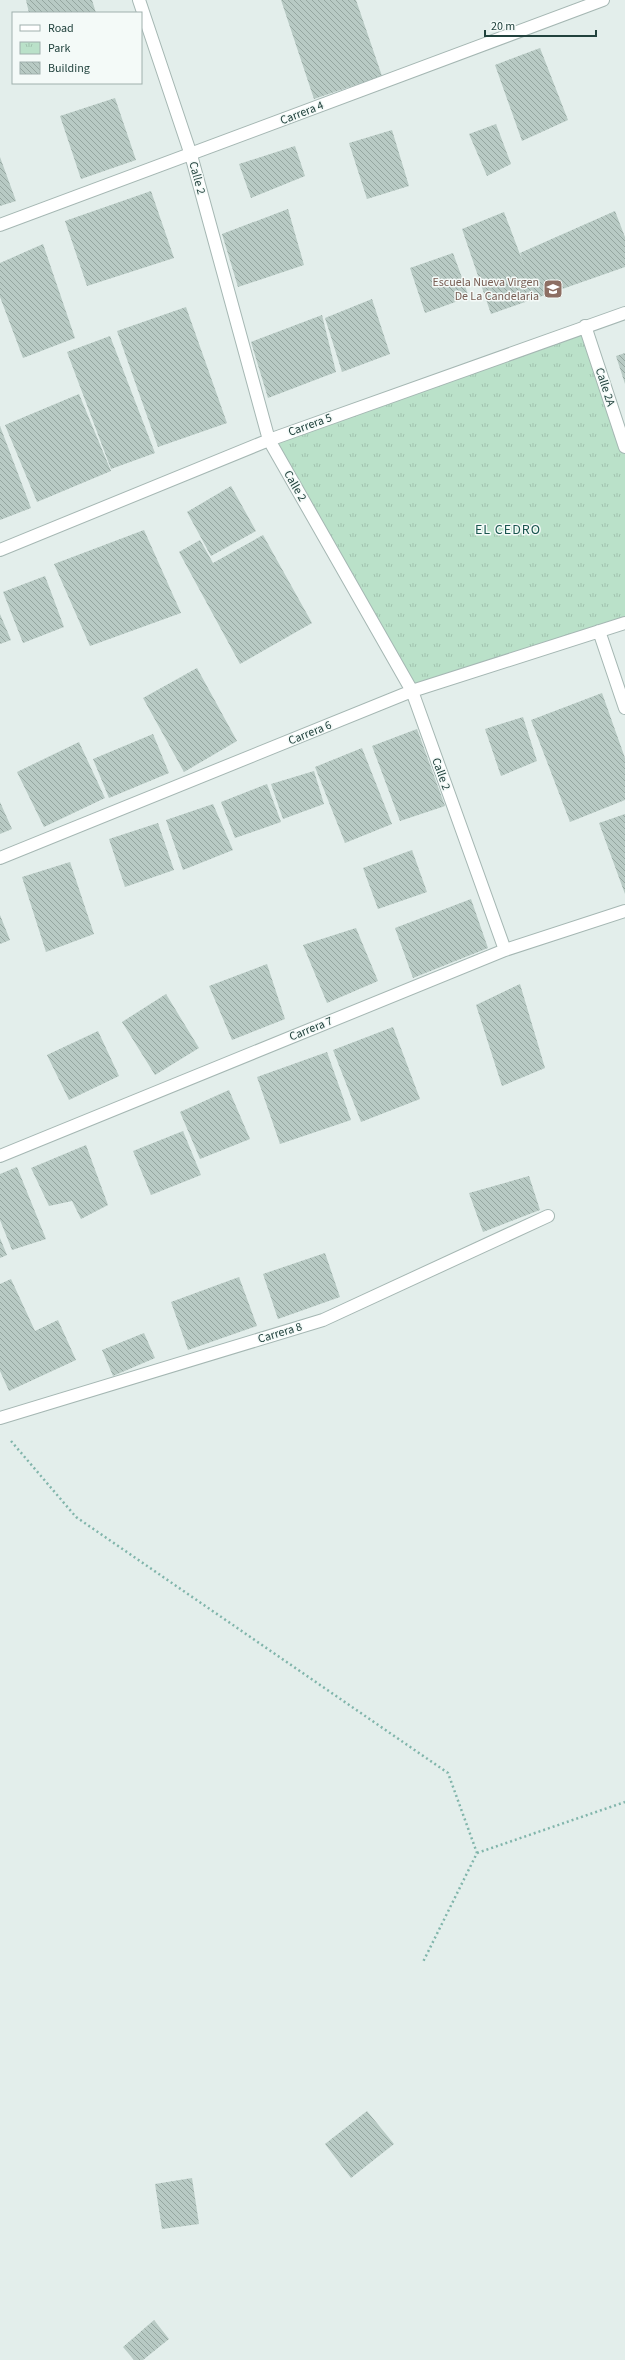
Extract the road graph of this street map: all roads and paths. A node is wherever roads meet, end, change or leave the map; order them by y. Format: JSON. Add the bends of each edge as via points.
{"nodes":[{"id":1,"x":140,"y":0,"type":"edge"},
{"id":2,"x":603,"y":0,"type":"edge"},
{"id":3,"x":191,"y":155,"type":"junction"},
{"id":4,"x":0,"y":225,"type":"edge"},
{"id":5,"x":625,"y":313,"type":"edge"},
{"id":6,"x":585,"y":326,"type":"junction"},
{"id":7,"x":269,"y":440,"type":"junction"},
{"id":8,"x":625,"y":447,"type":"edge"},
{"id":9,"x":0,"y":550,"type":"edge"},
{"id":10,"x":625,"y":623,"type":"edge"},
{"id":11,"x":599,"y":632,"type":"junction"},
{"id":12,"x":412,"y":691,"type":"junction"},
{"id":13,"x":625,"y":708,"type":"edge"},
{"id":14,"x":0,"y":858,"type":"edge"},
{"id":15,"x":625,"y":911,"type":"edge"},
{"id":16,"x":505,"y":950,"type":"junction"},
{"id":17,"x":0,"y":1156,"type":"edge"},
{"id":18,"x":548,"y":1216,"type":"dead end"},
{"id":19,"x":0,"y":1418,"type":"edge"},
{"id":20,"x":10,"y":1440,"type":"dead end"},
{"id":21,"x":625,"y":1802,"type":"edge"},
{"id":22,"x":477,"y":1853,"type":"junction"},
{"id":23,"x":423,"y":1962,"type":"dead end"}],
"edges":[{"from":1,"to":3,"type":"street","name":"Calle 2"},
{"from":2,"to":3,"type":"street","name":"Carrera 4"},
{"from":3,"to":4,"type":"street","name":"Carrera 4"},
{"from":3,"to":7,"type":"street","name":"Calle 2"},
{"from":5,"to":6,"type":"street","name":"Carrera 5"},
{"from":6,"to":7,"type":"street","name":"Carrera 5"},
{"from":6,"to":8,"type":"street","name":"Calle 2A"},
{"from":7,"to":9,"type":"street","name":"Carrera 5"},
{"from":7,"to":12,"type":"street","name":"Calle 2"},
{"from":10,"to":11,"type":"street","name":"Carrera 6"},
{"from":11,"to":12,"type":"street","name":"Carrera 6"},
{"from":11,"to":13,"type":"street"},
{"from":12,"to":14,"type":"street","name":"Carrera 6"},
{"from":12,"to":16,"type":"street","name":"Calle 2"},
{"from":15,"to":16,"type":"street","name":"Carrera 7"},
{"from":16,"to":17,"type":"street","name":"Carrera 7"},
{"from":18,"to":19,"type":"street","name":"Carrera 8","via":[[323,1320]]},
{"from":20,"to":22,"type":"path","via":[[76,1517],[448,1773]]},
{"from":21,"to":22,"type":"path"},
{"from":22,"to":23,"type":"path"}]}
